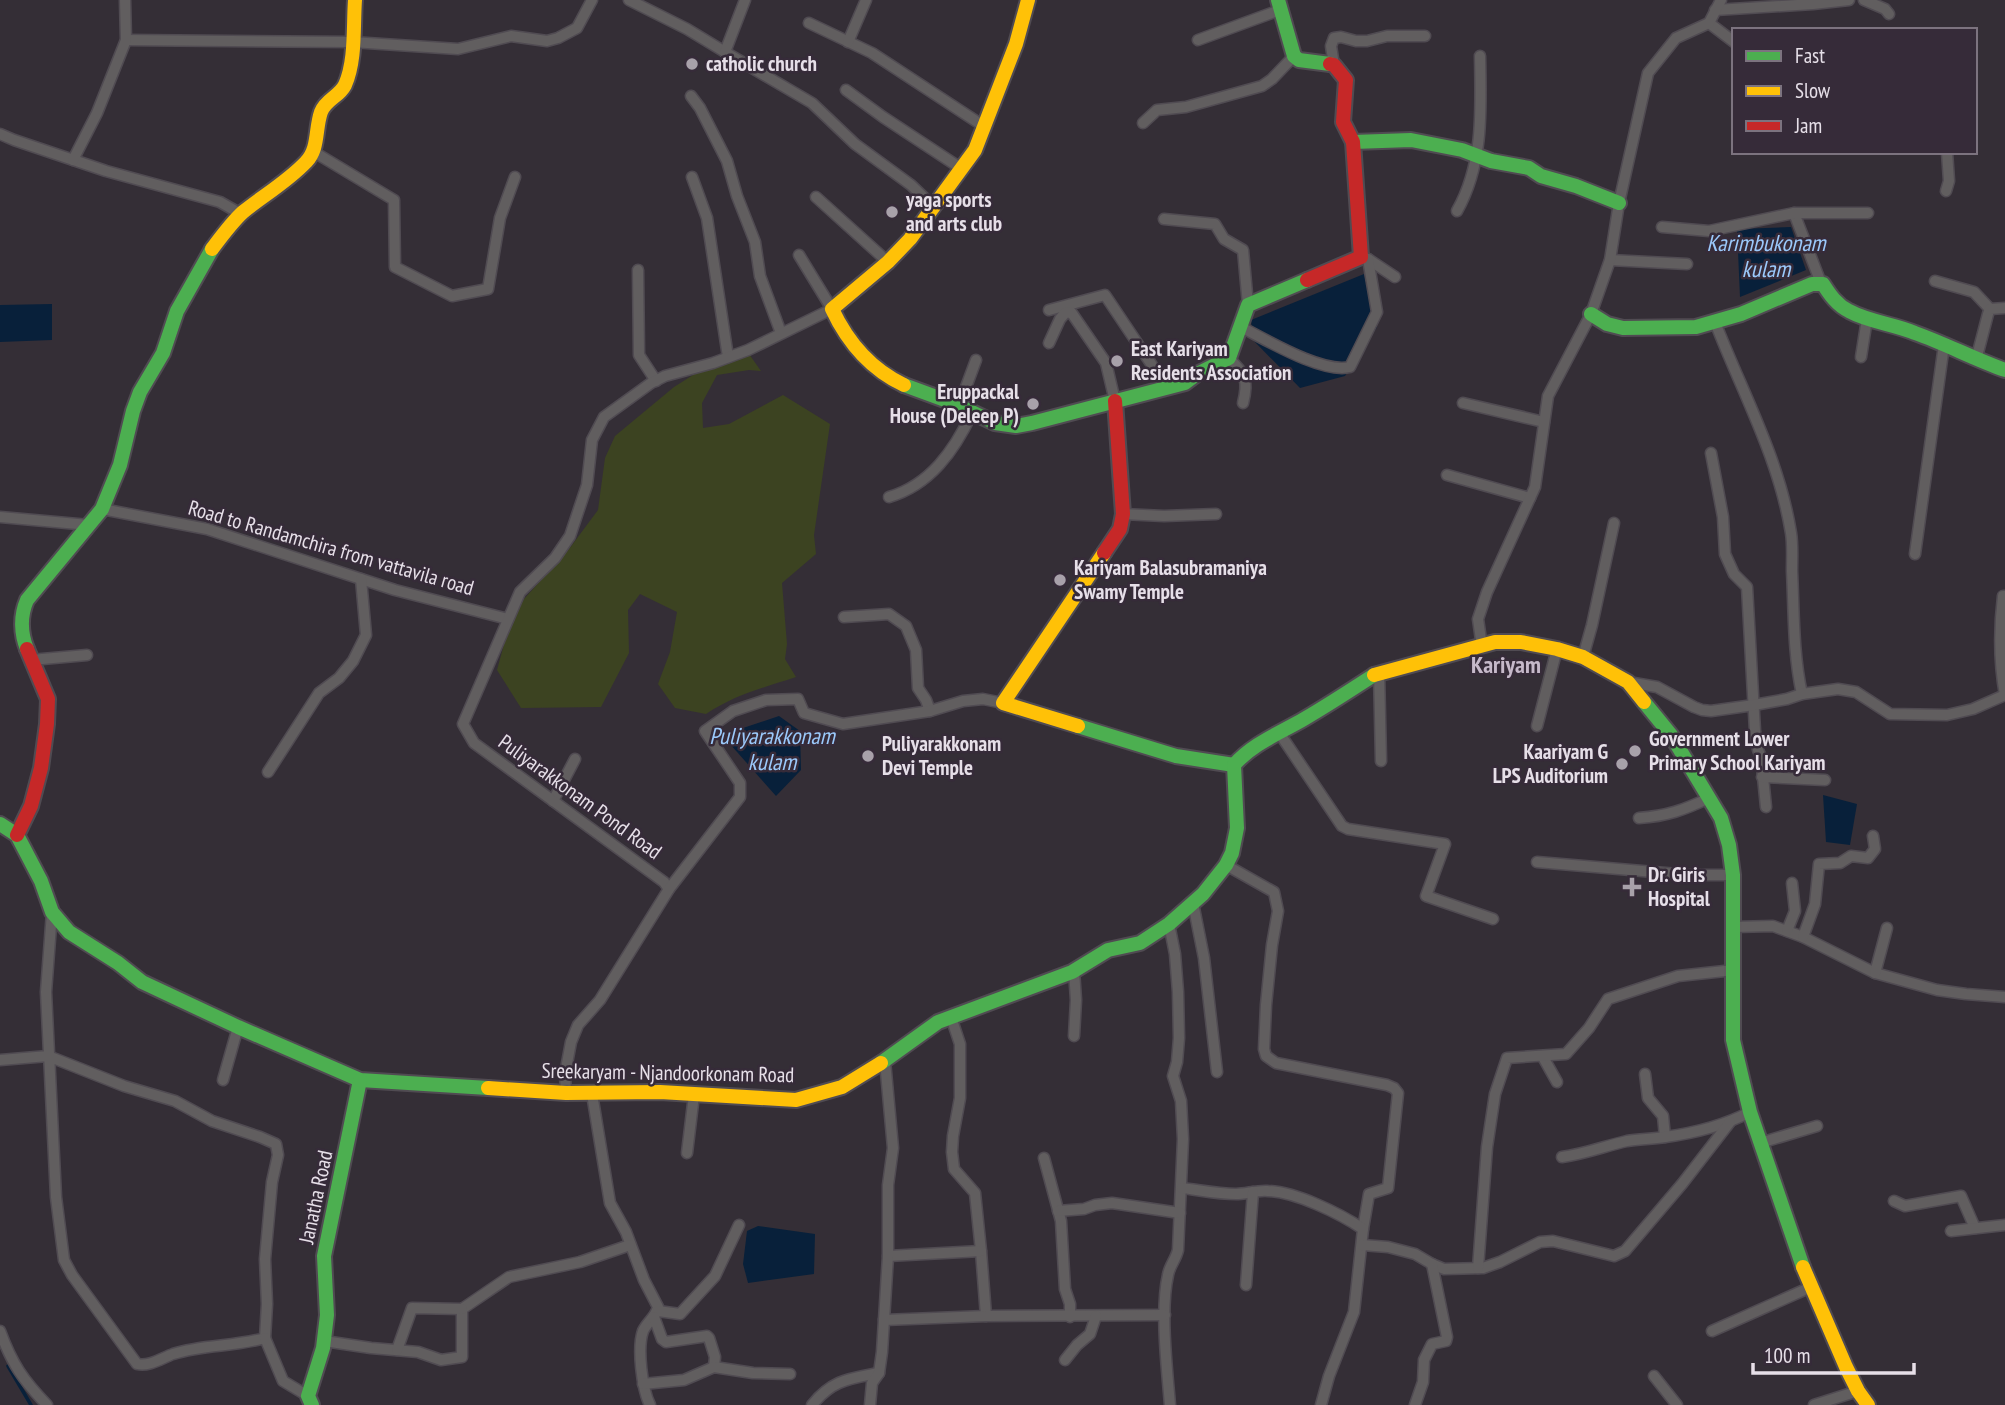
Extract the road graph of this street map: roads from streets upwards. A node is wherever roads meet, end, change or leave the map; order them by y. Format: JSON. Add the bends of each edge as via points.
{"nodes":[{"id":1,"x":125,"y":0,"type":"edge"},
{"id":2,"x":355,"y":0,"type":"edge"},
{"id":3,"x":592,"y":0,"type":"edge"},
{"id":4,"x":629,"y":0,"type":"edge"},
{"id":5,"x":745,"y":0,"type":"edge"},
{"id":6,"x":866,"y":0,"type":"edge"},
{"id":7,"x":1028,"y":0,"type":"edge"},
{"id":8,"x":1721,"y":0,"type":"edge"},
{"id":9,"x":1849,"y":0,"type":"edge"},
{"id":10,"x":1864,"y":0,"type":"edge"},
{"id":11,"x":1279,"y":5,"type":"edge"},
{"id":12,"x":1715,"y":10,"type":"junction"},
{"id":13,"x":1889,"y":14,"type":"dead end"},
{"id":14,"x":809,"y":23,"type":"dead end"},
{"id":15,"x":1709,"y":23,"type":"junction"},
{"id":16,"x":1425,"y":36,"type":"dead end"},
{"id":17,"x":126,"y":40,"type":"junction"},
{"id":18,"x":1198,"y":40,"type":"dead end"},
{"id":19,"x":1732,"y":40,"type":"edge"},
{"id":20,"x":352,"y":42,"type":"junction"},
{"id":21,"x":848,"y":42,"type":"junction"},
{"id":22,"x":725,"y":52,"type":"junction"},
{"id":23,"x":1294,"y":56,"type":"junction"},
{"id":24,"x":1480,"y":56,"type":"dead end"},
{"id":25,"x":1334,"y":65,"type":"junction"},
{"id":26,"x":846,"y":90,"type":"dead end"},
{"id":27,"x":691,"y":96,"type":"dead end"},
{"id":28,"x":1143,"y":123,"type":"dead end"},
{"id":29,"x":985,"y":128,"type":"junction"},
{"id":30,"x":0,"y":134,"type":"edge"},
{"id":31,"x":1353,"y":142,"type":"junction"},
{"id":32,"x":314,"y":152,"type":"junction"},
{"id":33,"x":1947,"y":154,"type":"edge"},
{"id":34,"x":1478,"y":155,"type":"junction"},
{"id":35,"x":73,"y":160,"type":"junction"},
{"id":36,"x":962,"y":169,"type":"junction"},
{"id":37,"x":515,"y":177,"type":"dead end"},
{"id":38,"x":692,"y":177,"type":"dead end"},
{"id":39,"x":1946,"y":191,"type":"dead end"},
{"id":40,"x":816,"y":197,"type":"dead end"},
{"id":41,"x":1619,"y":203,"type":"junction"},
{"id":42,"x":933,"y":206,"type":"junction"},
{"id":43,"x":1457,"y":211,"type":"dead end"},
{"id":44,"x":1794,"y":213,"type":"junction"},
{"id":45,"x":1868,"y":213,"type":"dead end"},
{"id":46,"x":241,"y":214,"type":"junction"},
{"id":47,"x":1164,"y":219,"type":"dead end"},
{"id":48,"x":1662,"y":227,"type":"dead end"},
{"id":49,"x":799,"y":255,"type":"dead end"},
{"id":50,"x":1364,"y":258,"type":"junction"},
{"id":51,"x":1610,"y":260,"type":"junction"},
{"id":52,"x":888,"y":262,"type":"junction"},
{"id":53,"x":1687,"y":264,"type":"dead end"},
{"id":54,"x":638,"y":270,"type":"dead end"},
{"id":55,"x":1395,"y":277,"type":"dead end"},
{"id":56,"x":1936,"y":281,"type":"dead end"},
{"id":57,"x":1821,"y":283,"type":"junction"},
{"id":58,"x":1248,"y":305,"type":"junction"},
{"id":59,"x":2005,"y":308,"type":"edge"},
{"id":60,"x":832,"y":309,"type":"junction"},
{"id":61,"x":1990,"y":309,"type":"junction"},
{"id":62,"x":1049,"y":310,"type":"dead end"},
{"id":63,"x":1591,"y":314,"type":"junction"},
{"id":64,"x":1867,"y":319,"type":"junction"},
{"id":65,"x":1715,"y":322,"type":"junction"},
{"id":66,"x":1239,"y":326,"type":"junction"},
{"id":67,"x":781,"y":333,"type":"junction"},
{"id":68,"x":1049,"y":343,"type":"dead end"},
{"id":69,"x":1944,"y":345,"type":"junction"},
{"id":70,"x":728,"y":357,"type":"junction"},
{"id":71,"x":1861,"y":357,"type":"dead end"},
{"id":72,"x":1229,"y":358,"type":"junction"},
{"id":73,"x":976,"y":360,"type":"dead end"},
{"id":74,"x":1976,"y":360,"type":"junction"},
{"id":75,"x":2005,"y":370,"type":"edge"},
{"id":76,"x":656,"y":381,"type":"junction"},
{"id":77,"x":1168,"y":389,"type":"junction"},
{"id":78,"x":1115,"y":401,"type":"junction"},
{"id":79,"x":1243,"y":403,"type":"dead end"},
{"id":80,"x":1463,"y":403,"type":"dead end"},
{"id":81,"x":965,"y":410,"type":"junction"},
{"id":82,"x":1544,"y":422,"type":"junction"},
{"id":83,"x":1711,"y":453,"type":"dead end"},
{"id":84,"x":1447,"y":475,"type":"dead end"},
{"id":85,"x":889,"y":497,"type":"dead end"},
{"id":86,"x":1531,"y":498,"type":"junction"},
{"id":87,"x":102,"y":509,"type":"junction"},
{"id":88,"x":1123,"y":514,"type":"junction"},
{"id":89,"x":1216,"y":514,"type":"dead end"},
{"id":90,"x":0,"y":517,"type":"edge"},
{"id":91,"x":1614,"y":523,"type":"dead end"},
{"id":92,"x":89,"y":525,"type":"junction"},
{"id":93,"x":1915,"y":554,"type":"dead end"},
{"id":94,"x":361,"y":579,"type":"junction"},
{"id":95,"x":2004,"y":594,"type":"edge"},
{"id":96,"x":844,"y":617,"type":"dead end"},
{"id":97,"x":508,"y":619,"type":"junction"},
{"id":98,"x":1482,"y":647,"type":"junction"},
{"id":99,"x":1558,"y":649,"type":"junction"},
{"id":100,"x":87,"y":655,"type":"dead end"},
{"id":101,"x":1583,"y":657,"type":"junction"},
{"id":102,"x":31,"y":660,"type":"junction"},
{"id":103,"x":1379,"y":672,"type":"junction"},
{"id":104,"x":1628,"y":682,"type":"junction"},
{"id":105,"x":1801,"y":694,"type":"junction"},
{"id":106,"x":2005,"y":695,"type":"edge"},
{"id":107,"x":1003,"y":702,"type":"junction"},
{"id":108,"x":1754,"y":705,"type":"junction"},
{"id":109,"x":930,"y":711,"type":"junction"},
{"id":110,"x":1538,"y":726,"type":"dead end"},
{"id":111,"x":1280,"y":734,"type":"junction"},
{"id":112,"x":575,"y":759,"type":"dead end"},
{"id":113,"x":1381,"y":761,"type":"dead end"},
{"id":114,"x":1234,"y":765,"type":"junction"},
{"id":115,"x":268,"y":772,"type":"dead end"},
{"id":116,"x":1762,"y":777,"type":"junction"},
{"id":117,"x":1825,"y":780,"type":"dead end"},
{"id":118,"x":1709,"y":798,"type":"junction"},
{"id":119,"x":553,"y":801,"type":"junction"},
{"id":120,"x":1766,"y":807,"type":"dead end"},
{"id":121,"x":1639,"y":818,"type":"dead end"},
{"id":122,"x":0,"y":824,"type":"edge"},
{"id":123,"x":17,"y":835,"type":"junction"},
{"id":124,"x":1873,"y":836,"type":"dead end"},
{"id":125,"x":1537,"y":862,"type":"dead end"},
{"id":126,"x":1227,"y":865,"type":"junction"},
{"id":127,"x":1732,"y":875,"type":"junction"},
{"id":128,"x":1792,"y":883,"type":"dead end"},
{"id":129,"x":669,"y":889,"type":"junction"},
{"id":130,"x":1193,"y":903,"type":"junction"},
{"id":131,"x":52,"y":912,"type":"junction"},
{"id":132,"x":1493,"y":919,"type":"dead end"},
{"id":133,"x":1169,"y":924,"type":"junction"},
{"id":134,"x":1734,"y":928,"type":"junction"},
{"id":135,"x":1887,"y":928,"type":"dead end"},
{"id":136,"x":1787,"y":931,"type":"junction"},
{"id":137,"x":1803,"y":937,"type":"junction"},
{"id":138,"x":1734,"y":970,"type":"junction"},
{"id":139,"x":1074,"y":971,"type":"junction"},
{"id":140,"x":1875,"y":973,"type":"junction"},
{"id":141,"x":2005,"y":997,"type":"edge"},
{"id":142,"x":951,"y":1017,"type":"junction"},
{"id":143,"x":237,"y":1027,"type":"junction"},
{"id":144,"x":1074,"y":1036,"type":"dead end"},
{"id":145,"x":48,"y":1056,"type":"junction"},
{"id":146,"x":1544,"y":1057,"type":"junction"},
{"id":147,"x":0,"y":1060,"type":"edge"},
{"id":148,"x":885,"y":1061,"type":"junction"},
{"id":149,"x":1217,"y":1072,"type":"dead end"},
{"id":150,"x":1645,"y":1074,"type":"dead end"},
{"id":151,"x":223,"y":1080,"type":"dead end"},
{"id":152,"x":360,"y":1080,"type":"junction"},
{"id":153,"x":1557,"y":1082,"type":"dead end"},
{"id":154,"x":566,"y":1093,"type":"junction"},
{"id":155,"x":592,"y":1094,"type":"junction"},
{"id":156,"x":694,"y":1095,"type":"junction"},
{"id":157,"x":1750,"y":1112,"type":"junction"},
{"id":158,"x":1731,"y":1122,"type":"junction"},
{"id":159,"x":1817,"y":1126,"type":"dead end"},
{"id":160,"x":1665,"y":1137,"type":"junction"},
{"id":161,"x":1760,"y":1143,"type":"junction"},
{"id":162,"x":687,"y":1153,"type":"dead end"},
{"id":163,"x":1562,"y":1157,"type":"dead end"},
{"id":164,"x":1044,"y":1158,"type":"dead end"},
{"id":165,"x":1182,"y":1188,"type":"junction"},
{"id":166,"x":1253,"y":1192,"type":"junction"},
{"id":167,"x":1894,"y":1202,"type":"dead end"},
{"id":168,"x":1058,"y":1211,"type":"junction"},
{"id":169,"x":1180,"y":1213,"type":"junction"},
{"id":170,"x":2005,"y":1224,"type":"edge"},
{"id":171,"x":740,"y":1225,"type":"dead end"},
{"id":172,"x":1975,"y":1228,"type":"junction"},
{"id":173,"x":1363,"y":1229,"type":"junction"},
{"id":174,"x":1951,"y":1231,"type":"dead end"},
{"id":175,"x":630,"y":1245,"type":"junction"},
{"id":176,"x":1362,"y":1245,"type":"junction"},
{"id":177,"x":981,"y":1251,"type":"junction"},
{"id":178,"x":888,"y":1256,"type":"junction"},
{"id":179,"x":1432,"y":1264,"type":"junction"},
{"id":180,"x":1478,"y":1268,"type":"junction"},
{"id":181,"x":1246,"y":1285,"type":"dead end"},
{"id":182,"x":1811,"y":1287,"type":"junction"},
{"id":183,"x":462,"y":1309,"type":"junction"},
{"id":184,"x":656,"y":1314,"type":"junction"},
{"id":185,"x":1165,"y":1315,"type":"junction"},
{"id":186,"x":986,"y":1316,"type":"junction"},
{"id":187,"x":1096,"y":1316,"type":"junction"},
{"id":188,"x":1070,"y":1317,"type":"junction"},
{"id":189,"x":884,"y":1320,"type":"junction"},
{"id":190,"x":0,"y":1331,"type":"edge"},
{"id":191,"x":1713,"y":1331,"type":"dead end"},
{"id":192,"x":265,"y":1338,"type":"junction"},
{"id":193,"x":324,"y":1341,"type":"junction"},
{"id":194,"x":397,"y":1350,"type":"junction"},
{"id":195,"x":1065,"y":1360,"type":"dead end"},
{"id":196,"x":714,"y":1367,"type":"junction"},
{"id":197,"x":879,"y":1373,"type":"junction"},
{"id":198,"x":790,"y":1374,"type":"dead end"},
{"id":199,"x":1654,"y":1376,"type":"dead end"},
{"id":200,"x":643,"y":1384,"type":"junction"},
{"id":201,"x":1858,"y":1391,"type":"junction"},
{"id":202,"x":310,"y":1400,"type":"edge"},
{"id":203,"x":47,"y":1405,"type":"edge"},
{"id":204,"x":650,"y":1405,"type":"edge"},
{"id":205,"x":812,"y":1405,"type":"edge"},
{"id":206,"x":870,"y":1405,"type":"edge"},
{"id":207,"x":1170,"y":1405,"type":"edge"},
{"id":208,"x":1321,"y":1405,"type":"edge"},
{"id":209,"x":1415,"y":1405,"type":"edge"},
{"id":210,"x":1677,"y":1405,"type":"edge"},
{"id":211,"x":1814,"y":1405,"type":"edge"},
{"id":212,"x":1868,"y":1405,"type":"edge"}],
"edges":[{"from":1,"to":17,"type":"street"},
{"from":2,"to":20,"type":"street"},
{"from":3,"to":20,"type":"street","via":[[577,28],[547,41],[511,36],[458,49]]},
{"from":4,"to":22,"type":"street"},
{"from":5,"to":22,"type":"street"},
{"from":6,"to":21,"type":"street"},
{"from":7,"to":29,"type":"street"},
{"from":8,"to":12,"type":"street"},
{"from":9,"to":12,"type":"street"},
{"from":10,"to":13,"type":"street"},
{"from":11,"to":18,"type":"street"},
{"from":11,"to":23,"type":"street"},
{"from":12,"to":15,"type":"street"},
{"from":14,"to":21,"type":"street"},
{"from":15,"to":19,"type":"street"},
{"from":15,"to":41,"type":"street","via":[[1676,38],[1648,74]]},
{"from":16,"to":25,"type":"street","via":[[1367,41],[1334,38]]},
{"from":17,"to":20,"type":"street"},
{"from":17,"to":35,"type":"street"},
{"from":20,"to":32,"type":"street","via":[[345,84],[322,109]]},
{"from":21,"to":29,"type":"street"},
{"from":22,"to":42,"type":"street","via":[[812,103]]},
{"from":23,"to":25,"type":"street"},
{"from":23,"to":28,"type":"street","via":[[1262,86],[1186,107],[1157,110]]},
{"from":24,"to":34,"type":"street"},
{"from":25,"to":31,"type":"street","via":[[1346,80],[1343,122]]},
{"from":26,"to":36,"type":"street"},
{"from":27,"to":67,"type":"street","via":[[727,161]]},
{"from":29,"to":36,"type":"street"},
{"from":30,"to":35,"type":"street"},
{"from":31,"to":34,"type":"street","via":[[1412,140]]},
{"from":31,"to":50,"type":"street"},
{"from":32,"to":37,"type":"street","via":[[394,200],[395,267],[452,296],[488,289],[500,218]]},
{"from":32,"to":46,"type":"street"},
{"from":33,"to":39,"type":"street"},
{"from":34,"to":41,"type":"street","via":[[1529,168]]},
{"from":34,"to":43,"type":"street","via":[[1468,192]]},
{"from":35,"to":46,"type":"street","via":[[220,202]]},
{"from":36,"to":42,"type":"street"},
{"from":38,"to":70,"type":"street","via":[[707,218]]},
{"from":40,"to":52,"type":"street"},
{"from":41,"to":51,"type":"street"},
{"from":42,"to":52,"type":"street"},
{"from":44,"to":45,"type":"street"},
{"from":44,"to":48,"type":"street","via":[[1709,231]]},
{"from":44,"to":57,"type":"street"},
{"from":46,"to":87,"type":"street","via":[[208,256],[177,312],[163,353],[132,411],[120,465]]},
{"from":47,"to":58,"type":"street","via":[[1215,224],[1224,239],[1243,250]]},
{"from":49,"to":60,"type":"street"},
{"from":50,"to":55,"type":"street"},
{"from":50,"to":58,"type":"street"},
{"from":50,"to":66,"type":"street","via":[[1377,312],[1350,367],[1321,365]]},
{"from":51,"to":53,"type":"street"},
{"from":51,"to":63,"type":"street"},
{"from":52,"to":60,"type":"street"},
{"from":54,"to":76,"type":"street","via":[[639,355]]},
{"from":56,"to":61,"type":"street","via":[[1973,292]]},
{"from":57,"to":64,"type":"street","via":[[1846,310]]},
{"from":57,"to":65,"type":"street"},
{"from":58,"to":66,"type":"street"},
{"from":59,"to":61,"type":"street"},
{"from":60,"to":67,"type":"street"},
{"from":60,"to":81,"type":"street","via":[[856,351],[881,373]]},
{"from":61,"to":74,"type":"street"},
{"from":62,"to":77,"type":"street","via":[[1105,295]]},
{"from":63,"to":65,"type":"street","via":[[1602,323],[1631,329]]},
{"from":63,"to":82,"type":"street","via":[[1548,396]]},
{"from":64,"to":69,"type":"street"},
{"from":64,"to":71,"type":"street"},
{"from":65,"to":105,"type":"street","via":[[1785,497],[1792,537],[1796,668]]},
{"from":66,"to":72,"type":"street"},
{"from":67,"to":70,"type":"street"},
{"from":68,"to":78,"type":"street","via":[[1060,319],[1071,312],[1106,363]]},
{"from":69,"to":74,"type":"street"},
{"from":69,"to":93,"type":"street"},
{"from":70,"to":76,"type":"street"},
{"from":72,"to":77,"type":"street"},
{"from":72,"to":79,"type":"street","via":[[1245,377]]},
{"from":73,"to":81,"type":"street"},
{"from":74,"to":75,"type":"street"},
{"from":76,"to":97,"type":"street","via":[[604,417],[592,440],[587,485],[570,536],[520,592]]},
{"from":77,"to":78,"type":"street"},
{"from":78,"to":81,"type":"street","via":[[1019,425],[998,424]]},
{"from":78,"to":88,"type":"street"},
{"from":80,"to":82,"type":"street"},
{"from":81,"to":85,"type":"street","via":[[959,440],[940,463],[906,492]]},
{"from":82,"to":86,"type":"street"},
{"from":83,"to":108,"type":"street","via":[[1725,554],[1734,574],[1747,587]]},
{"from":84,"to":86,"type":"street"},
{"from":86,"to":98,"type":"street","via":[[1478,619]]},
{"from":87,"to":92,"type":"street"},
{"from":87,"to":94,"type":"street","name":"Road to Randamchira from vattavila road","via":[[207,528]]},
{"from":88,"to":89,"type":"street"},
{"from":88,"to":107,"type":"street","via":[[1120,529]]},
{"from":90,"to":92,"type":"street"},
{"from":91,"to":101,"type":"street"},
{"from":92,"to":102,"type":"street","via":[[23,609],[22,637]]},
{"from":94,"to":97,"type":"street","name":"Road to Randamchira from vattavila road"},
{"from":94,"to":115,"type":"street","via":[[366,635],[353,661],[319,693]]},
{"from":95,"to":106,"type":"street","via":[[2000,639]]},
{"from":96,"to":109,"type":"street","via":[[889,614],[906,626],[916,650],[918,688]]},
{"from":97,"to":119,"type":"street","name":"Puliyarakkonam Pond Road","via":[[463,724],[474,743]]},
{"from":98,"to":99,"type":"street","via":[[1521,642]]},
{"from":98,"to":103,"type":"street"},
{"from":99,"to":101,"type":"street"},
{"from":99,"to":110,"type":"street"},
{"from":100,"to":102,"type":"street"},
{"from":101,"to":104,"type":"street"},
{"from":102,"to":123,"type":"street","via":[[47,699],[47,724],[31,806]]},
{"from":103,"to":111,"type":"street"},
{"from":103,"to":113,"type":"street"},
{"from":104,"to":108,"type":"street","via":[[1657,687],[1702,710]]},
{"from":104,"to":118,"type":"street","via":[[1671,735]]},
{"from":105,"to":106,"type":"street","via":[[1825,689],[1856,691],[1891,714],[1947,715]]},
{"from":105,"to":108,"type":"street"},
{"from":107,"to":109,"type":"street","via":[[964,701]]},
{"from":107,"to":114,"type":"street","via":[[1176,756]]},
{"from":108,"to":116,"type":"street"},
{"from":109,"to":129,"type":"street","via":[[843,724],[804,713],[799,699],[766,700],[733,711],[705,730],[740,783],[740,797]]},
{"from":111,"to":114,"type":"street"},
{"from":111,"to":132,"type":"street","via":[[1342,826],[1445,844],[1426,896]]},
{"from":112,"to":119,"type":"street"},
{"from":114,"to":126,"type":"street","name":"Sreekaryam - Njandoorkonam Road","via":[[1237,828]]},
{"from":116,"to":117,"type":"street"},
{"from":116,"to":120,"type":"street"},
{"from":118,"to":121,"type":"street","via":[[1664,816]]},
{"from":118,"to":127,"type":"street","via":[[1721,818]]},
{"from":119,"to":129,"type":"street","name":"Puliyarakkonam Pond Road"},
{"from":122,"to":123,"type":"street","name":"Sreekaryam - Njandoorkonam Road"},
{"from":123,"to":131,"type":"street","name":"Sreekaryam - Njandoorkonam Road"},
{"from":124,"to":137,"type":"street","via":[[1875,849],[1868,858],[1851,856],[1840,863],[1819,864],[1815,904]]},
{"from":125,"to":127,"type":"street"},
{"from":126,"to":130,"type":"street","name":"Sreekaryam - Njandoorkonam Road"},
{"from":126,"to":173,"type":"street","via":[[1276,895],[1266,1056],[1276,1063],[1387,1085],[1398,1093],[1388,1188],[1369,1194]]},
{"from":127,"to":134,"type":"street"},
{"from":128,"to":136,"type":"street","via":[[1795,911]]},
{"from":129,"to":154,"type":"street","via":[[570,1042]]},
{"from":130,"to":133,"type":"street","name":"Sreekaryam - Njandoorkonam Road"},
{"from":130,"to":149,"type":"street"},
{"from":131,"to":143,"type":"street","name":"Sreekaryam - Njandoorkonam Road","via":[[69,932],[142,982]]},
{"from":131,"to":145,"type":"street","via":[[46,992]]},
{"from":133,"to":139,"type":"street","name":"Sreekaryam - Njandoorkonam Road","via":[[1140,943],[1108,950]]},
{"from":133,"to":165,"type":"street","via":[[1178,992],[1180,1038],[1173,1076],[1181,1101]]},
{"from":134,"to":136,"type":"street","via":[[1773,926]]},
{"from":134,"to":138,"type":"street"},
{"from":135,"to":140,"type":"street"},
{"from":136,"to":137,"type":"street"},
{"from":137,"to":140,"type":"street"},
{"from":138,"to":146,"type":"street","via":[[1678,976],[1608,999],[1566,1054]]},
{"from":138,"to":157,"type":"street","via":[[1733,1040]]},
{"from":139,"to":142,"type":"street","name":"Sreekaryam - Njandoorkonam Road"},
{"from":139,"to":144,"type":"street"},
{"from":140,"to":141,"type":"street","via":[[1937,990]]},
{"from":142,"to":148,"type":"street","name":"Sreekaryam - Njandoorkonam Road"},
{"from":142,"to":177,"type":"street","via":[[960,1044],[954,1169],[975,1193]]},
{"from":143,"to":151,"type":"street"},
{"from":143,"to":152,"type":"street","name":"Sreekaryam - Njandoorkonam Road"},
{"from":145,"to":147,"type":"street"},
{"from":145,"to":192,"type":"street","via":[[176,1101],[212,1121],[276,1144],[265,1259]]},
{"from":145,"to":192,"type":"street","via":[[64,1260],[134,1361],[142,1366],[201,1346]]},
{"from":146,"to":153,"type":"street"},
{"from":146,"to":180,"type":"street","via":[[1507,1058],[1495,1094]]},
{"from":148,"to":156,"type":"street","name":"Sreekaryam - Njandoorkonam Road","via":[[842,1087],[796,1100]]},
{"from":148,"to":178,"type":"street","via":[[893,1148]]},
{"from":150,"to":160,"type":"street","via":[[1648,1098],[1663,1116]]},
{"from":152,"to":154,"type":"street","name":"Sreekaryam - Njandoorkonam Road"},
{"from":152,"to":193,"type":"street","name":"Janatha Road","via":[[324,1256]]},
{"from":154,"to":155,"type":"street","name":"Sreekaryam - Njandoorkonam Road"},
{"from":155,"to":156,"type":"street","name":"Sreekaryam - Njandoorkonam Road"},
{"from":155,"to":175,"type":"street","via":[[610,1203]]},
{"from":156,"to":162,"type":"street"},
{"from":157,"to":158,"type":"street"},
{"from":157,"to":161,"type":"street"},
{"from":158,"to":160,"type":"street"},
{"from":158,"to":180,"type":"street","via":[[1625,1251],[1614,1256],[1541,1242]]},
{"from":159,"to":161,"type":"street"},
{"from":160,"to":163,"type":"street"},
{"from":161,"to":182,"type":"street"},
{"from":164,"to":168,"type":"street"},
{"from":165,"to":166,"type":"street"},
{"from":165,"to":169,"type":"street"},
{"from":166,"to":173,"type":"street","via":[[1302,1199]]},
{"from":166,"to":181,"type":"street"},
{"from":167,"to":172,"type":"street","via":[[1905,1206],[1961,1196]]},
{"from":168,"to":169,"type":"street","via":[[1112,1203]]},
{"from":168,"to":188,"type":"street"},
{"from":169,"to":185,"type":"street"},
{"from":170,"to":172,"type":"street"},
{"from":171,"to":184,"type":"street","via":[[715,1276],[680,1314]]},
{"from":172,"to":174,"type":"street"},
{"from":173,"to":176,"type":"street"},
{"from":175,"to":183,"type":"street","via":[[580,1262],[509,1277]]},
{"from":175,"to":184,"type":"street","via":[[658,1307]]},
{"from":176,"to":179,"type":"street","via":[[1415,1254]]},
{"from":176,"to":208,"type":"street","via":[[1354,1312]]},
{"from":177,"to":178,"type":"street"},
{"from":177,"to":186,"type":"street"},
{"from":178,"to":189,"type":"street"},
{"from":179,"to":180,"type":"street","via":[[1444,1269]]},
{"from":179,"to":209,"type":"street","via":[[1447,1337],[1432,1344],[1424,1360]]},
{"from":182,"to":191,"type":"street"},
{"from":182,"to":201,"type":"street"},
{"from":183,"to":194,"type":"street","via":[[412,1308]]},
{"from":183,"to":194,"type":"street","via":[[462,1357],[441,1360]]},
{"from":184,"to":196,"type":"street","via":[[666,1342],[707,1336]]},
{"from":184,"to":200,"type":"street","via":[[642,1336]]},
{"from":185,"to":187,"type":"street"},
{"from":185,"to":207,"type":"street"},
{"from":186,"to":188,"type":"street"},
{"from":186,"to":189,"type":"street"},
{"from":187,"to":188,"type":"street"},
{"from":187,"to":195,"type":"street","via":[[1090,1334]]},
{"from":189,"to":197,"type":"street"},
{"from":190,"to":203,"type":"street","via":[[19,1373]]},
{"from":192,"to":202,"type":"street","via":[[283,1381]]},
{"from":193,"to":194,"type":"street"},
{"from":193,"to":202,"type":"street","name":"Janatha Road"},
{"from":196,"to":198,"type":"street"},
{"from":196,"to":200,"type":"street","via":[[684,1380]]},
{"from":197,"to":205,"type":"street","via":[[843,1380],[822,1392]]},
{"from":197,"to":206,"type":"street","via":[[872,1383]]},
{"from":199,"to":210,"type":"street"},
{"from":200,"to":204,"type":"street"},
{"from":201,"to":211,"type":"street"},
{"from":201,"to":212,"type":"street"}]}
